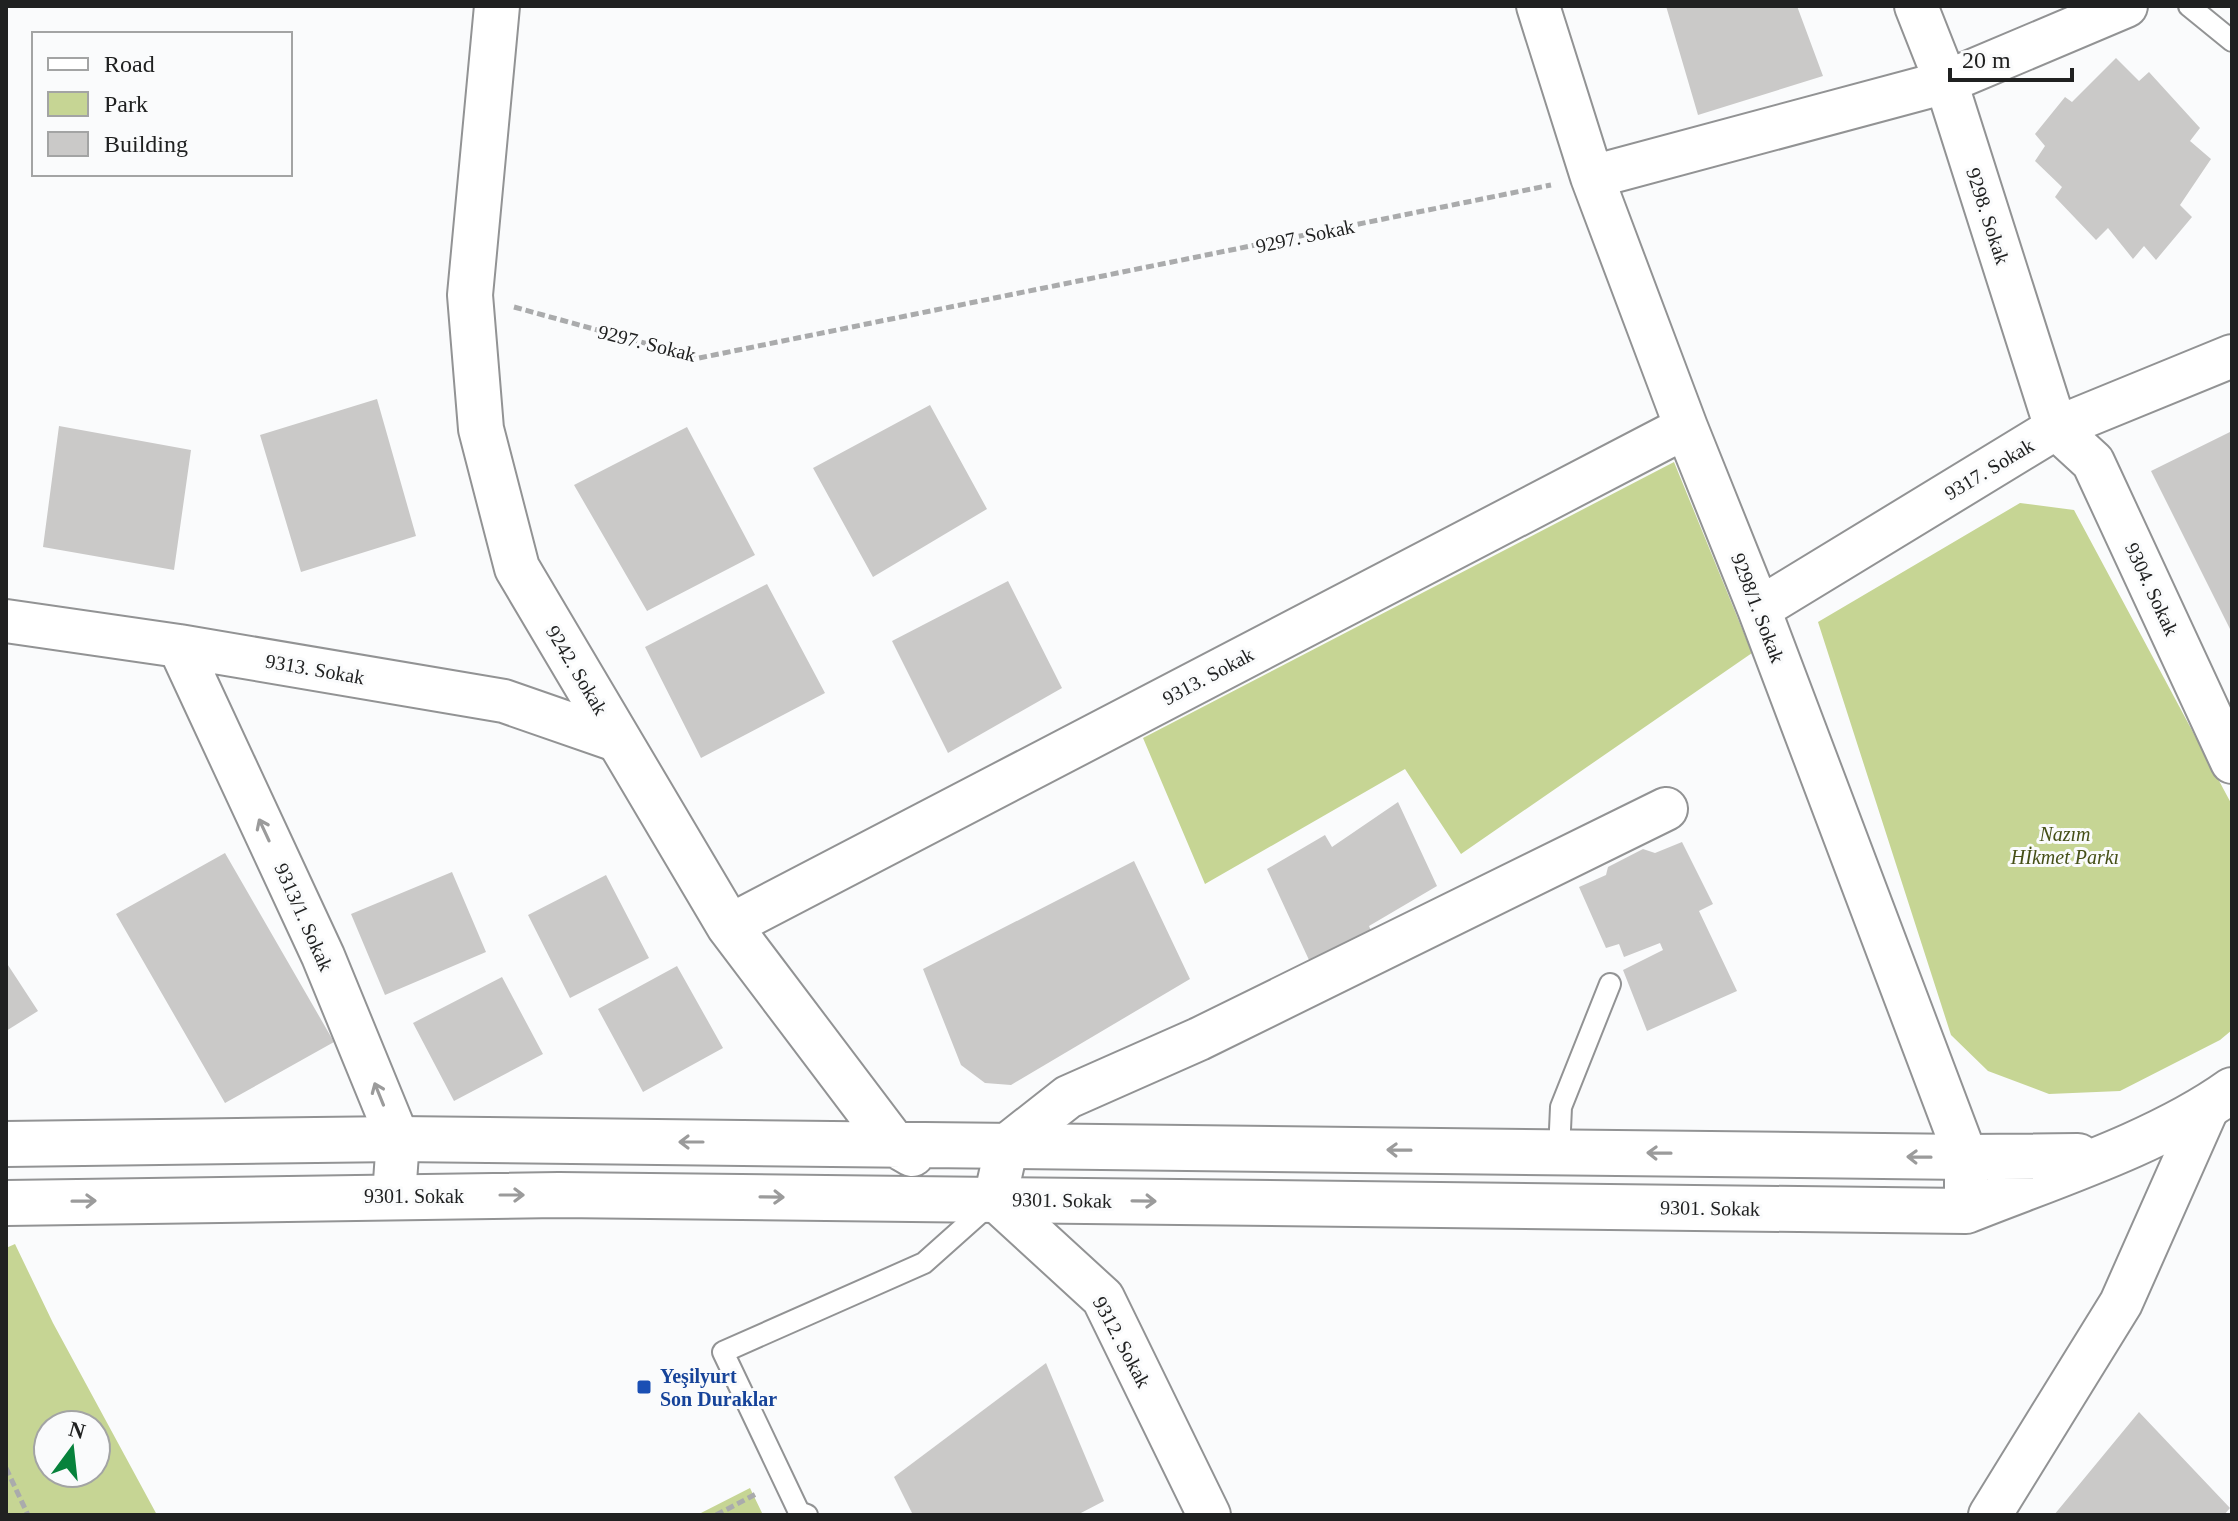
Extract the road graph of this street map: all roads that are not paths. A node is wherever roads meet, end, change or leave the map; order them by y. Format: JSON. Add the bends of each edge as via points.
{"nodes":[{"id":1,"x":497,"y":6,"type":"edge"},
{"id":2,"x":1538,"y":6,"type":"edge"},
{"id":3,"x":1916,"y":6,"type":"edge"},
{"id":4,"x":2126,"y":6,"type":"edge"},
{"id":5,"x":2189,"y":6,"type":"edge"},
{"id":6,"x":2232,"y":41,"type":"edge"},
{"id":7,"x":1946,"y":82,"type":"junction"},
{"id":8,"x":1592,"y":177,"type":"junction"},
{"id":9,"x":2232,"y":356,"type":"edge"},
{"id":10,"x":1686,"y":427,"type":"junction"},
{"id":11,"x":2056,"y":428,"type":"junction"},
{"id":12,"x":1759,"y":609,"type":"junction"},
{"id":13,"x":6,"y":621,"type":"edge"},
{"id":14,"x":179,"y":646,"type":"junction"},
{"id":15,"x":619,"y":741,"type":"junction"},
{"id":16,"x":2232,"y":762,"type":"edge"},
{"id":17,"x":1666,"y":809,"type":"dead end"},
{"id":18,"x":729,"y":926,"type":"junction"},
{"id":19,"x":1610,"y":984,"type":"dead end"},
{"id":20,"x":2220,"y":1098,"type":"edge"},
{"id":21,"x":398,"y":1139,"type":"junction"},
{"id":22,"x":893,"y":1143,"type":"junction"},
{"id":23,"x":6,"y":1144,"type":"edge"},
{"id":24,"x":1007,"y":1145,"type":"junction"},
{"id":25,"x":1559,"y":1152,"type":"junction"},
{"id":26,"x":2109,"y":1155,"type":"junction"},
{"id":27,"x":1966,"y":1157,"type":"junction"},
{"id":28,"x":394,"y":1196,"type":"junction"},
{"id":29,"x":995,"y":1199,"type":"junction"},
{"id":30,"x":6,"y":1203,"type":"edge"},
{"id":31,"x":1966,"y":1211,"type":"junction"},
{"id":32,"x":807,"y":1515,"type":"edge"},
{"id":33,"x":1209,"y":1515,"type":"edge"},
{"id":34,"x":1990,"y":1515,"type":"edge"}],
"edges":[{"from":1,"to":15,"type":"main road","name":"9242. Sokak","via":[[470,295],[481,429],[517,568]]},
{"from":2,"to":8,"type":"street","name":"9298/1. Sokak"},
{"from":3,"to":7,"type":"street","name":"9298. Sokak"},
{"from":4,"to":7,"type":"street"},
{"from":5,"to":6,"type":"lane"},
{"from":7,"to":8,"type":"street"},
{"from":7,"to":11,"type":"street","name":"9298. Sokak"},
{"from":8,"to":10,"type":"street","name":"9298/1. Sokak"},
{"from":9,"to":11,"type":"street","name":"9317. Sokak"},
{"from":10,"to":12,"type":"street","name":"9298/1. Sokak"},
{"from":10,"to":18,"type":"street","name":"9313. Sokak"},
{"from":11,"to":12,"type":"street","name":"9317. Sokak"},
{"from":11,"to":16,"type":"street","name":"9304. Sokak","via":[[2093,462]]},
{"from":12,"to":27,"type":"street","name":"9298/1. Sokak"},
{"from":13,"to":14,"type":"street","name":"9313. Sokak"},
{"from":14,"to":15,"type":"street","name":"9313. Sokak","via":[[504,701]]},
{"from":21,"to":14,"type":"street","name":"9313/1. Sokak","one_way":true,"via":[[323,956]]},
{"from":15,"to":18,"type":"main road","name":"9242. Sokak"},
{"from":17,"to":24,"type":"street","via":[[1199,1039],[1068,1097]]},
{"from":18,"to":22,"type":"main road","name":"9242. Sokak"},
{"from":19,"to":25,"type":"lane","via":[[1561,1107]]},
{"from":20,"to":26,"type":"main road","name":"9301. Sokak"},
{"from":20,"to":34,"type":"street","via":[[2121,1303]]},
{"from":22,"to":21,"type":"main road","name":"9301. Sokak","one_way":true},
{"from":21,"to":23,"type":"main road","name":"9301. Sokak"},
{"from":21,"to":28,"type":"street","name":"9313/1. Sokak"},
{"from":22,"to":24,"type":"main road","name":"9301. Sokak"},
{"from":22,"to":29,"type":"main road","name":"9242. Sokak"},
{"from":25,"to":24,"type":"main road","name":"9301. Sokak","one_way":true},
{"from":24,"to":29,"type":"street"},
{"from":27,"to":25,"type":"main road","name":"9301. Sokak","one_way":true},
{"from":26,"to":27,"type":"main road","name":"9301. Sokak"},
{"from":26,"to":31,"type":"main road","name":"9301. Sokak"},
{"from":27,"to":31,"type":"street","name":"9298/1. Sokak"},
{"from":28,"to":29,"type":"main road","name":"9301. Sokak","one_way":true},
{"from":30,"to":28,"type":"main road","name":"9301. Sokak","one_way":true},
{"from":29,"to":31,"type":"main road","name":"9301. Sokak","one_way":true},
{"from":29,"to":32,"type":"lane","via":[[924,1263],[723,1352],[799,1512]]},
{"from":29,"to":33,"type":"street","name":"9312. Sokak","via":[[1103,1298]]}]}
